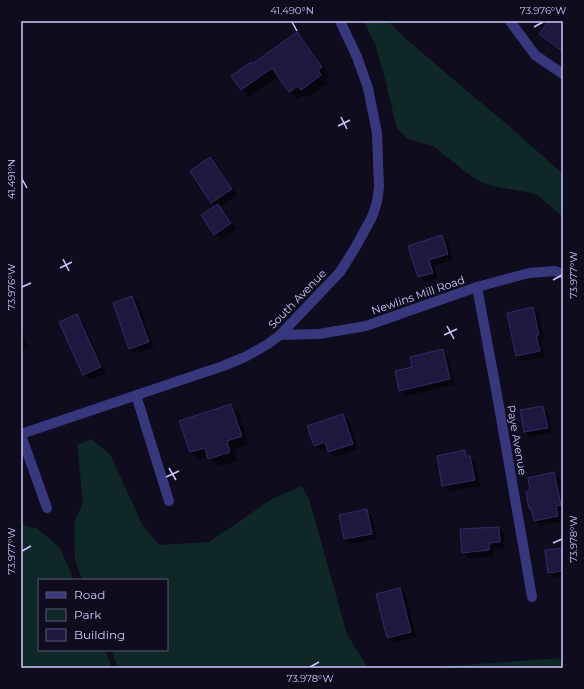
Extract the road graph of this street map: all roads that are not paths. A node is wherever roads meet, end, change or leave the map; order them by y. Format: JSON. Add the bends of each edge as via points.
{"nodes":[{"id":1,"x":340,"y":21,"type":"edge"},
{"id":2,"x":510,"y":21,"type":"edge"},
{"id":3,"x":563,"y":74,"type":"edge"},
{"id":4,"x":563,"y":274,"type":"edge"},
{"id":5,"x":477,"y":287,"type":"junction"},
{"id":6,"x":280,"y":335,"type":"junction"},
{"id":7,"x":136,"y":395,"type":"junction"},
{"id":8,"x":21,"y":435,"type":"edge"},
{"id":9,"x":169,"y":501,"type":"dead end"},
{"id":10,"x":47,"y":508,"type":"dead end"},
{"id":11,"x":532,"y":597,"type":"dead end"}],
"edges":[{"from":1,"to":6,"type":"street","name":"South Avenue","via":[[368,88],[378,134],[377,202],[372,217],[340,272]]},
{"from":2,"to":3,"type":"street","via":[[535,55]]},
{"from":4,"to":5,"type":"street","name":"Newlins Mill Road","via":[[555,271],[529,273]]},
{"from":5,"to":6,"type":"street","name":"Newlins Mill Road","via":[[366,326],[319,334]]},
{"from":5,"to":11,"type":"street","name":"Paye Avenue"},
{"from":6,"to":7,"type":"street","name":"South Avenue","via":[[234,361]]},
{"from":7,"to":8,"type":"street","name":"South Avenue"},
{"from":7,"to":9,"type":"street"},
{"from":8,"to":10,"type":"street"}]}
